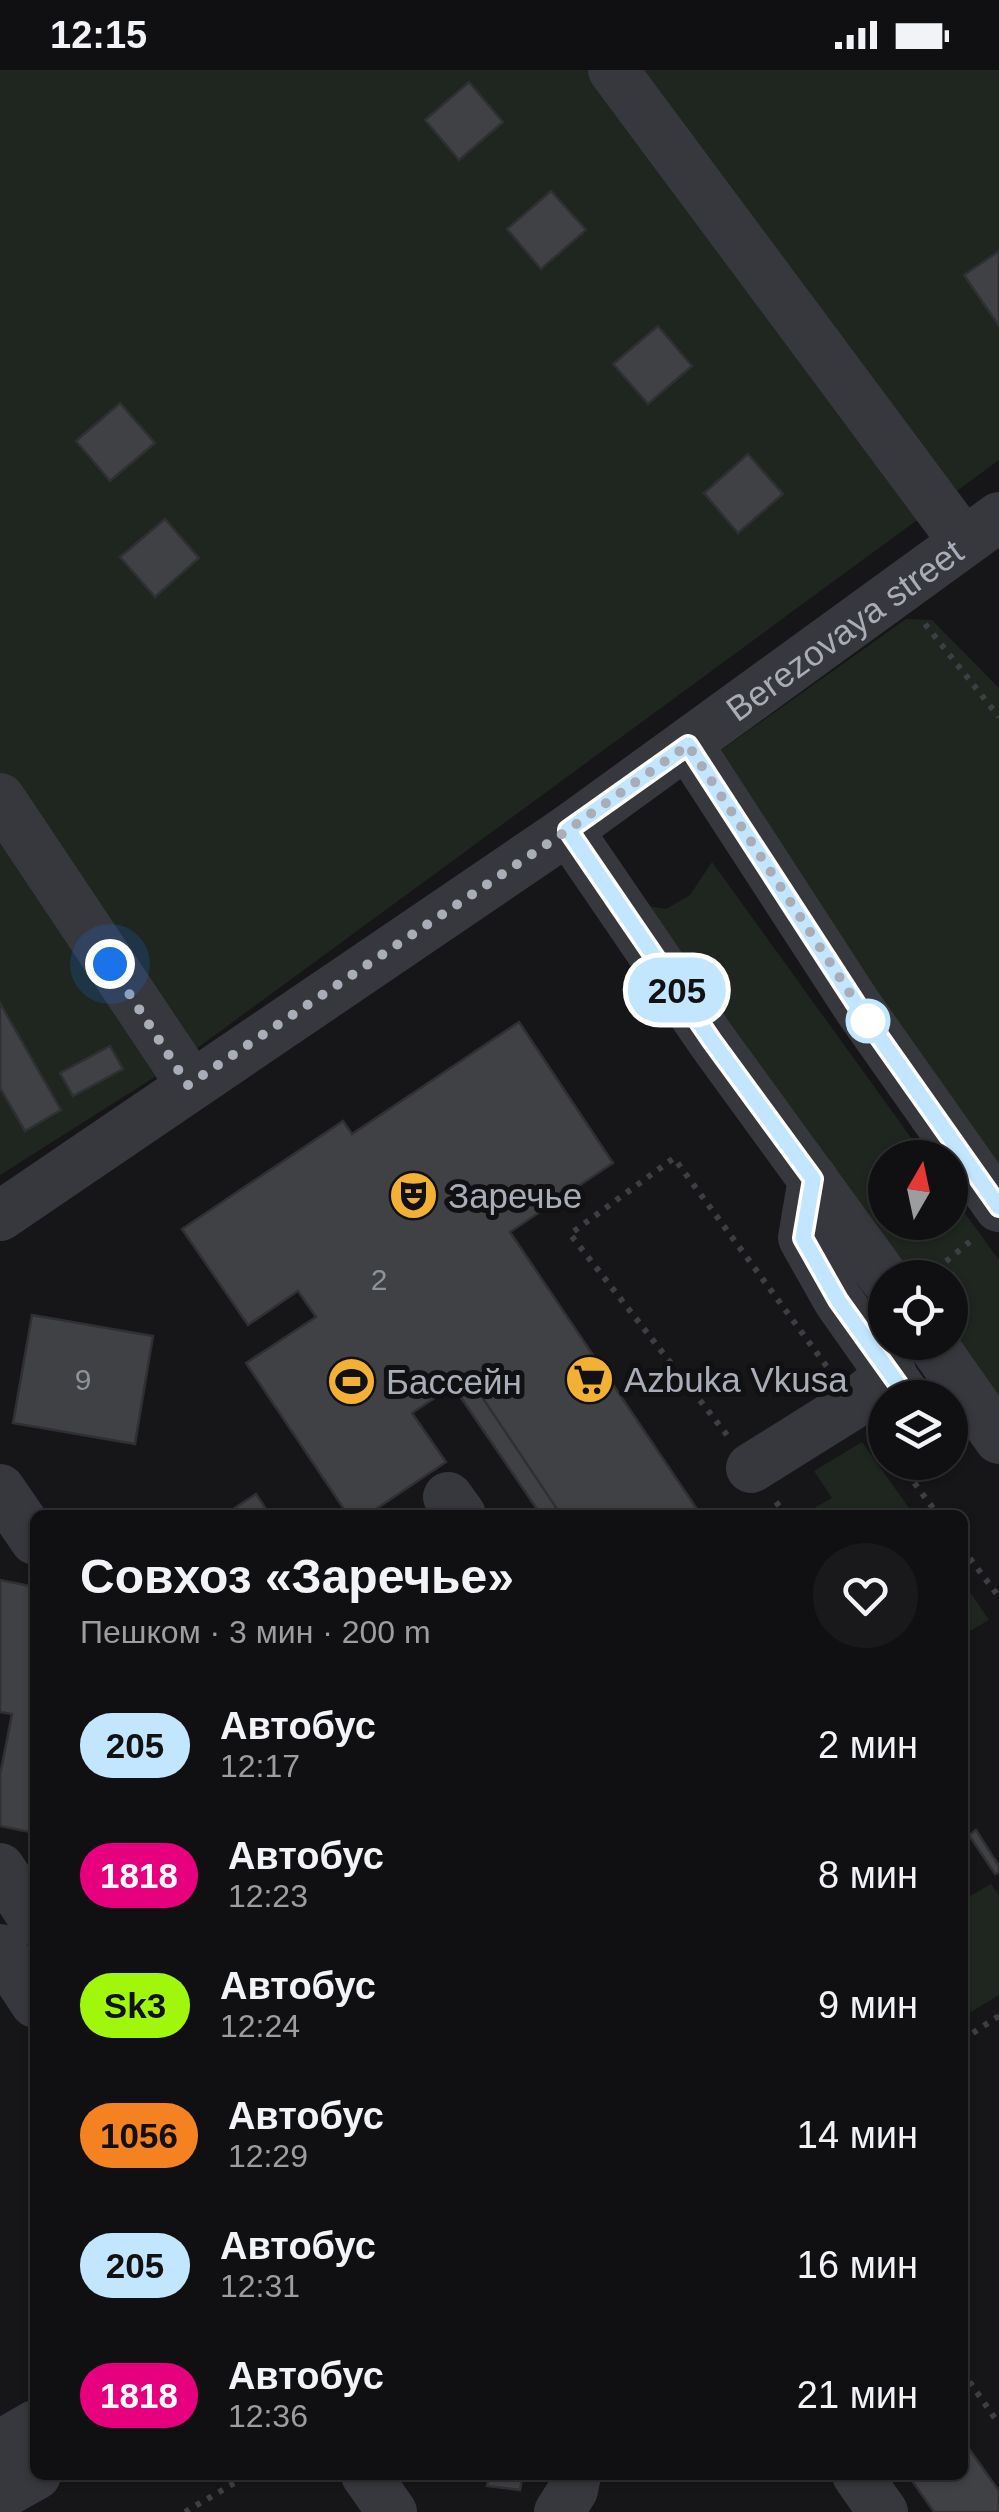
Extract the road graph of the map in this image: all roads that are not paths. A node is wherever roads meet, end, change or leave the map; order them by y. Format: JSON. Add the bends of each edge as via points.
{"nodes":[{"id":1,"x":613,"y":70,"type":"edge"},
{"id":2,"x":982,"y":530,"type":"edge"},
{"id":3,"x":688,"y":745,"type":"junction"},
{"id":4,"x":0,"y":798,"type":"edge"},
{"id":5,"x":568,"y":830,"type":"junction"},
{"id":6,"x":188,"y":1085,"type":"junction"},
{"id":7,"x":813,"y":1179,"type":"junction"},
{"id":8,"x":0,"y":1216,"type":"edge"},
{"id":9,"x":988,"y":1222,"type":"edge"},
{"id":10,"x":872,"y":1260,"type":"edge"},
{"id":11,"x":940,"y":1360,"type":"edge"},
{"id":12,"x":879,"y":1380,"type":"edge"},
{"id":13,"x":868,"y":1401,"type":"edge"},
{"id":14,"x":982,"y":1435,"type":"edge"},
{"id":15,"x":751,"y":1468,"type":"road end"},
{"id":16,"x":0,"y":1489,"type":"edge"},
{"id":17,"x":30,"y":1533,"type":"edge"},
{"id":18,"x":0,"y":1868,"type":"edge"},
{"id":19,"x":30,"y":1914,"type":"edge"},
{"id":20,"x":0,"y":1949,"type":"edge"},
{"id":21,"x":24,"y":1993,"type":"edge"},
{"id":22,"x":30,"y":2429,"type":"edge"},
{"id":23,"x":0,"y":2445,"type":"edge"},
{"id":24,"x":30,"y":2478,"type":"edge"},
{"id":25,"x":575,"y":2480,"type":"edge"},
{"id":26,"x":860,"y":2480,"type":"edge"},
{"id":27,"x":0,"y":2495,"type":"edge"},
{"id":28,"x":559,"y":2512,"type":"edge"},
{"id":29,"x":883,"y":2512,"type":"edge"}],
"edges":[{"from":1,"to":2,"type":"street"},
{"from":2,"to":3,"type":"street","name":"Berezovaya street"},
{"from":3,"to":5,"type":"street","name":"Berezovaya street"},
{"from":3,"to":9,"type":"street"},
{"from":4,"to":6,"type":"street"},
{"from":5,"to":6,"type":"street","name":"Berezovaya street"},
{"from":5,"to":7,"type":"street"},
{"from":6,"to":8,"type":"street","name":"Berezovaya street"},
{"from":7,"to":10,"type":"street"},
{"from":7,"to":12,"type":"street","via":[[803,1238]]},
{"from":11,"to":14,"type":"street"},
{"from":13,"to":15,"type":"street"},
{"from":16,"to":17,"type":"street"},
{"from":18,"to":19,"type":"street"},
{"from":20,"to":21,"type":"street"},
{"from":22,"to":23,"type":"street"},
{"from":24,"to":27,"type":"street"},
{"from":25,"to":28,"type":"street"},
{"from":26,"to":29,"type":"street"}]}
